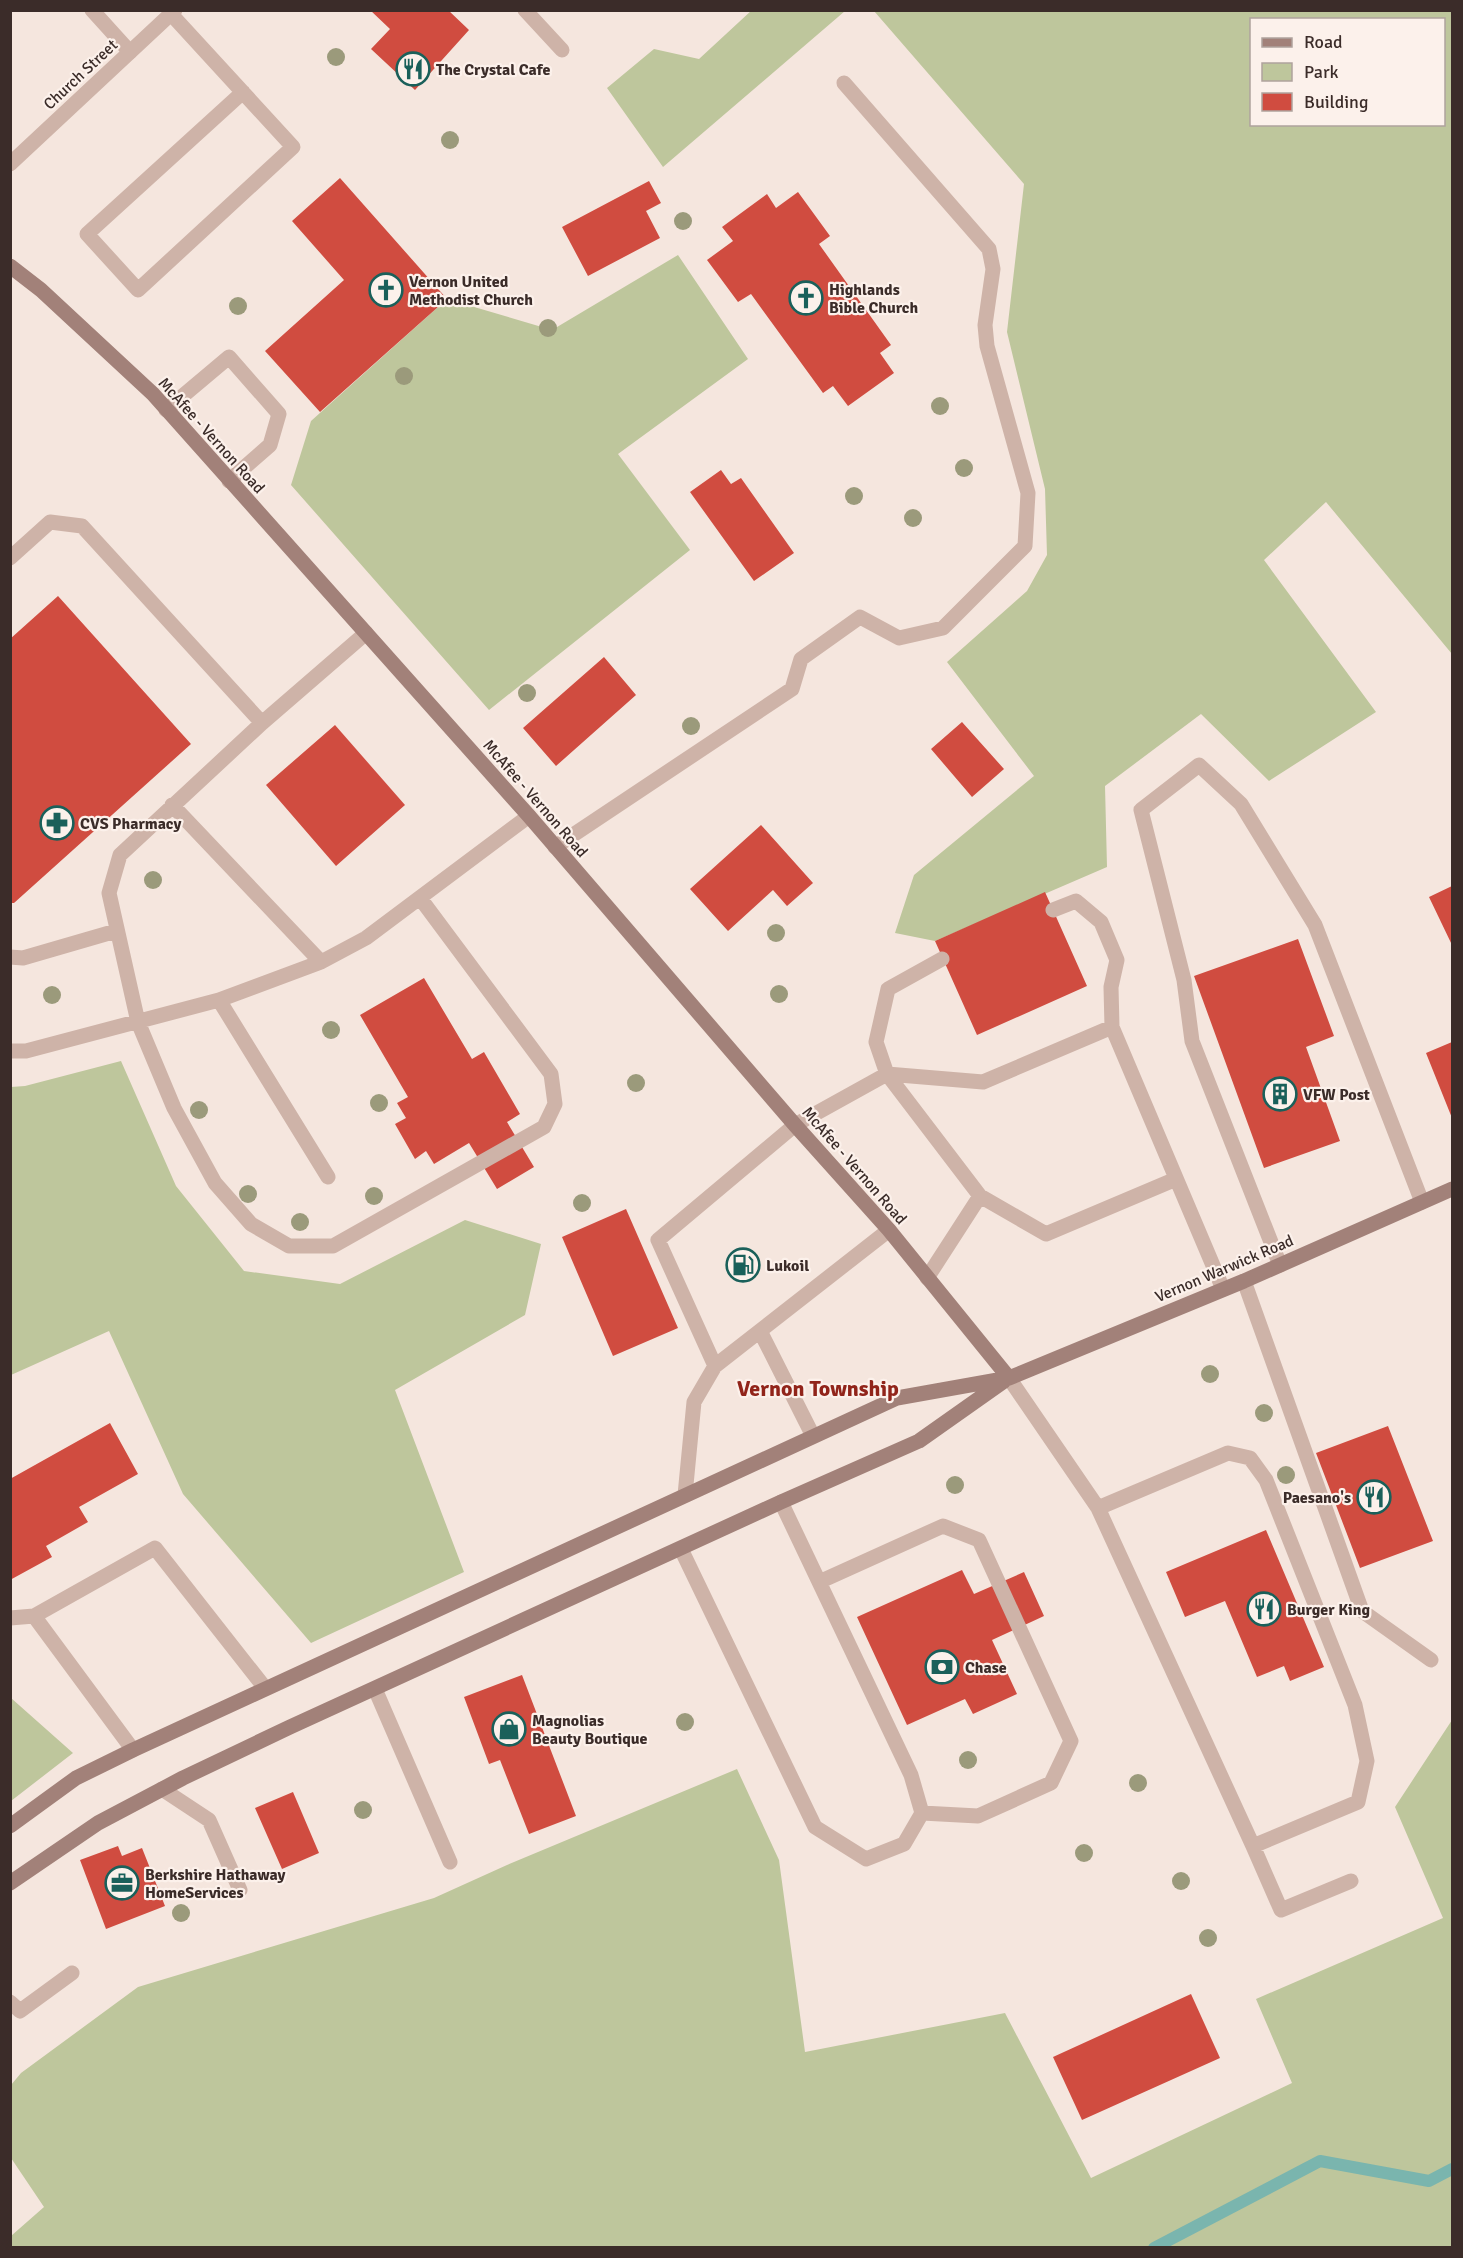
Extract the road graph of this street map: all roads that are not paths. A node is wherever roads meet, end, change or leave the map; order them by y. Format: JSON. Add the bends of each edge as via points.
{"nodes":[{"id":1,"x":92,"y":10,"type":"edge"},
{"id":2,"x":525,"y":10,"type":"edge"},
{"id":3,"x":173,"y":12,"type":"edge"},
{"id":4,"x":562,"y":50,"type":"dead end"},
{"id":5,"x":130,"y":52,"type":"junction"},
{"id":6,"x":844,"y":83,"type":"dead end"},
{"id":7,"x":243,"y":92,"type":"junction"},
{"id":8,"x":10,"y":164,"type":"edge"},
{"id":9,"x":10,"y":266,"type":"edge"},
{"id":10,"x":166,"y":410,"type":"junction"},
{"id":11,"x":229,"y":481,"type":"junction"},
{"id":12,"x":10,"y":558,"type":"edge"},
{"id":13,"x":366,"y":633,"type":"junction"},
{"id":14,"x":262,"y":723,"type":"junction"},
{"id":15,"x":172,"y":805,"type":"junction"},
{"id":16,"x":529,"y":816,"type":"junction"},
{"id":17,"x":555,"y":847,"type":"junction"},
{"id":18,"x":420,"y":898,"type":"junction"},
{"id":19,"x":1053,"y":910,"type":"dead end"},
{"id":20,"x":116,"y":931,"type":"junction"},
{"id":21,"x":17,"y":958,"type":"edge"},
{"id":22,"x":942,"y":959,"type":"dead end"},
{"id":23,"x":321,"y":962,"type":"junction"},
{"id":24,"x":10,"y":970,"type":"edge"},
{"id":25,"x":219,"y":1000,"type":"junction"},
{"id":26,"x":138,"y":1022,"type":"junction"},
{"id":27,"x":1112,"y":1027,"type":"junction"},
{"id":28,"x":10,"y":1051,"type":"edge"},
{"id":29,"x":887,"y":1074,"type":"junction"},
{"id":30,"x":795,"y":1125,"type":"junction"},
{"id":31,"x":328,"y":1177,"type":"dead end"},
{"id":32,"x":1176,"y":1179,"type":"junction"},
{"id":33,"x":1452,"y":1189,"type":"edge"},
{"id":34,"x":980,"y":1196,"type":"junction"},
{"id":35,"x":1422,"y":1202,"type":"junction"},
{"id":36,"x":889,"y":1230,"type":"junction"},
{"id":37,"x":1280,"y":1265,"type":"junction"},
{"id":38,"x":927,"y":1278,"type":"junction"},
{"id":39,"x":1244,"y":1281,"type":"junction"},
{"id":40,"x":1223,"y":1289,"type":"junction"},
{"id":41,"x":760,"y":1331,"type":"junction"},
{"id":42,"x":715,"y":1366,"type":"junction"},
{"id":43,"x":1009,"y":1378,"type":"junction"},
{"id":44,"x":813,"y":1437,"type":"junction"},
{"id":45,"x":685,"y":1496,"type":"junction"},
{"id":46,"x":781,"y":1502,"type":"junction"},
{"id":47,"x":1098,"y":1508,"type":"junction"},
{"id":48,"x":681,"y":1549,"type":"junction"},
{"id":49,"x":819,"y":1582,"type":"junction"},
{"id":50,"x":34,"y":1616,"type":"junction"},
{"id":51,"x":10,"y":1618,"type":"edge"},
{"id":52,"x":1431,"y":1660,"type":"dead end"},
{"id":53,"x":265,"y":1688,"type":"junction"},
{"id":54,"x":375,"y":1689,"type":"junction"},
{"id":55,"x":133,"y":1750,"type":"junction"},
{"id":56,"x":162,"y":1789,"type":"junction"},
{"id":57,"x":922,"y":1813,"type":"junction"},
{"id":58,"x":10,"y":1826,"type":"edge"},
{"id":59,"x":1254,"y":1845,"type":"junction"},
{"id":60,"x":450,"y":1862,"type":"dead end"},
{"id":61,"x":1351,"y":1881,"type":"dead end"},
{"id":62,"x":10,"y":1883,"type":"edge"},
{"id":63,"x":240,"y":1890,"type":"dead end"},
{"id":64,"x":72,"y":1973,"type":"dead end"},
{"id":65,"x":10,"y":2002,"type":"edge"}],
"edges":[{"from":1,"to":5,"type":"street"},
{"from":2,"to":4,"type":"street"},
{"from":3,"to":5,"type":"street","name":"Church Street"},
{"from":3,"to":7,"type":"street"},
{"from":5,"to":8,"type":"street","name":"Church Street"},
{"from":6,"to":17,"type":"street","via":[[989,249],[993,269],[985,326],[987,346],[1028,493],[1025,546],[943,628],[899,638],[860,617],[801,659],[792,689]]},
{"from":7,"to":7,"type":"street","via":[[293,147],[138,290],[87,234]]},
{"from":9,"to":10,"type":"main road","name":"McAfee - Vernon Road","via":[[41,290]]},
{"from":10,"to":11,"type":"main road","name":"McAfee - Vernon Road"},
{"from":10,"to":11,"type":"street","via":[[229,357],[279,414],[270,445]]},
{"from":11,"to":13,"type":"main road","name":"McAfee - Vernon Road"},
{"from":12,"to":14,"type":"street","via":[[51,522],[82,526]]},
{"from":13,"to":14,"type":"street"},
{"from":13,"to":16,"type":"main road","name":"McAfee - Vernon Road"},
{"from":14,"to":15,"type":"street"},
{"from":15,"to":20,"type":"street","via":[[120,855],[109,893]]},
{"from":15,"to":23,"type":"street"},
{"from":16,"to":17,"type":"main road","name":"McAfee - Vernon Road"},
{"from":16,"to":18,"type":"street"},
{"from":17,"to":30,"type":"main road","name":"McAfee - Vernon Road"},
{"from":18,"to":23,"type":"street","via":[[366,938]]},
{"from":18,"to":26,"type":"street","via":[[551,1074],[555,1104],[544,1127],[333,1246],[289,1246],[251,1224],[215,1183],[174,1108]]},
{"from":19,"to":27,"type":"street","via":[[1076,901],[1101,922],[1117,960],[1111,987]]},
{"from":20,"to":21,"type":"street"},
{"from":20,"to":26,"type":"street"},
{"from":21,"to":24,"type":"street"},
{"from":22,"to":29,"type":"street","via":[[888,989],[876,1042]]},
{"from":23,"to":25,"type":"street"},
{"from":25,"to":26,"type":"street"},
{"from":25,"to":31,"type":"street"},
{"from":26,"to":28,"type":"street","via":[[26,1051]]},
{"from":27,"to":29,"type":"street","via":[[983,1083]]},
{"from":27,"to":32,"type":"street"},
{"from":29,"to":30,"type":"street"},
{"from":29,"to":34,"type":"street"},
{"from":30,"to":36,"type":"main road","name":"McAfee - Vernon Road"},
{"from":30,"to":42,"type":"street","via":[[658,1240]]},
{"from":32,"to":34,"type":"street","via":[[1046,1234]]},
{"from":32,"to":40,"type":"street"},
{"from":33,"to":35,"type":"main road","name":"Vernon Warwick Road"},
{"from":34,"to":38,"type":"street"},
{"from":35,"to":37,"type":"main road","name":"Vernon Warwick Road"},
{"from":35,"to":37,"type":"street","via":[[1315,925],[1241,804],[1199,765],[1141,810],[1184,980],[1192,1041]]},
{"from":36,"to":38,"type":"main road","name":"McAfee - Vernon Road"},
{"from":36,"to":41,"type":"street"},
{"from":37,"to":39,"type":"main road","name":"Vernon Warwick Road"},
{"from":38,"to":43,"type":"main road","name":"McAfee - Vernon Road"},
{"from":39,"to":40,"type":"main road","name":"Vernon Warwick Road"},
{"from":39,"to":52,"type":"street","via":[[1362,1611]]},
{"from":40,"to":43,"type":"main road","name":"Vernon Warwick Road"},
{"from":41,"to":42,"type":"street"},
{"from":41,"to":44,"type":"street"},
{"from":42,"to":45,"type":"street","via":[[694,1402]]},
{"from":43,"to":44,"type":"main road","via":[[897,1398]]},
{"from":43,"to":46,"type":"main road","via":[[919,1441]]},
{"from":43,"to":47,"type":"street"},
{"from":44,"to":45,"type":"main road"},
{"from":45,"to":53,"type":"main road"},
{"from":46,"to":48,"type":"main road"},
{"from":46,"to":49,"type":"street"},
{"from":47,"to":59,"type":"street"},
{"from":47,"to":59,"type":"street","via":[[1228,1453],[1250,1458],[1266,1480],[1356,1705],[1367,1761],[1358,1802]]},
{"from":48,"to":54,"type":"main road"},
{"from":48,"to":57,"type":"street","via":[[814,1827],[866,1859],[904,1844]]},
{"from":49,"to":57,"type":"street","via":[[911,1775]]},
{"from":49,"to":57,"type":"street","via":[[943,1526],[979,1540],[1071,1741],[1052,1783],[978,1816]]},
{"from":50,"to":51,"type":"street"},
{"from":50,"to":53,"type":"street","via":[[155,1548]]},
{"from":50,"to":55,"type":"street"},
{"from":53,"to":55,"type":"main road"},
{"from":54,"to":56,"type":"main road"},
{"from":54,"to":60,"type":"street"},
{"from":55,"to":58,"type":"main road","via":[[76,1778]]},
{"from":56,"to":62,"type":"main road","via":[[98,1824]]},
{"from":56,"to":63,"type":"street","via":[[208,1820]]},
{"from":59,"to":61,"type":"street","via":[[1281,1910]]},
{"from":64,"to":65,"type":"street","via":[[20,2011]]}]}
